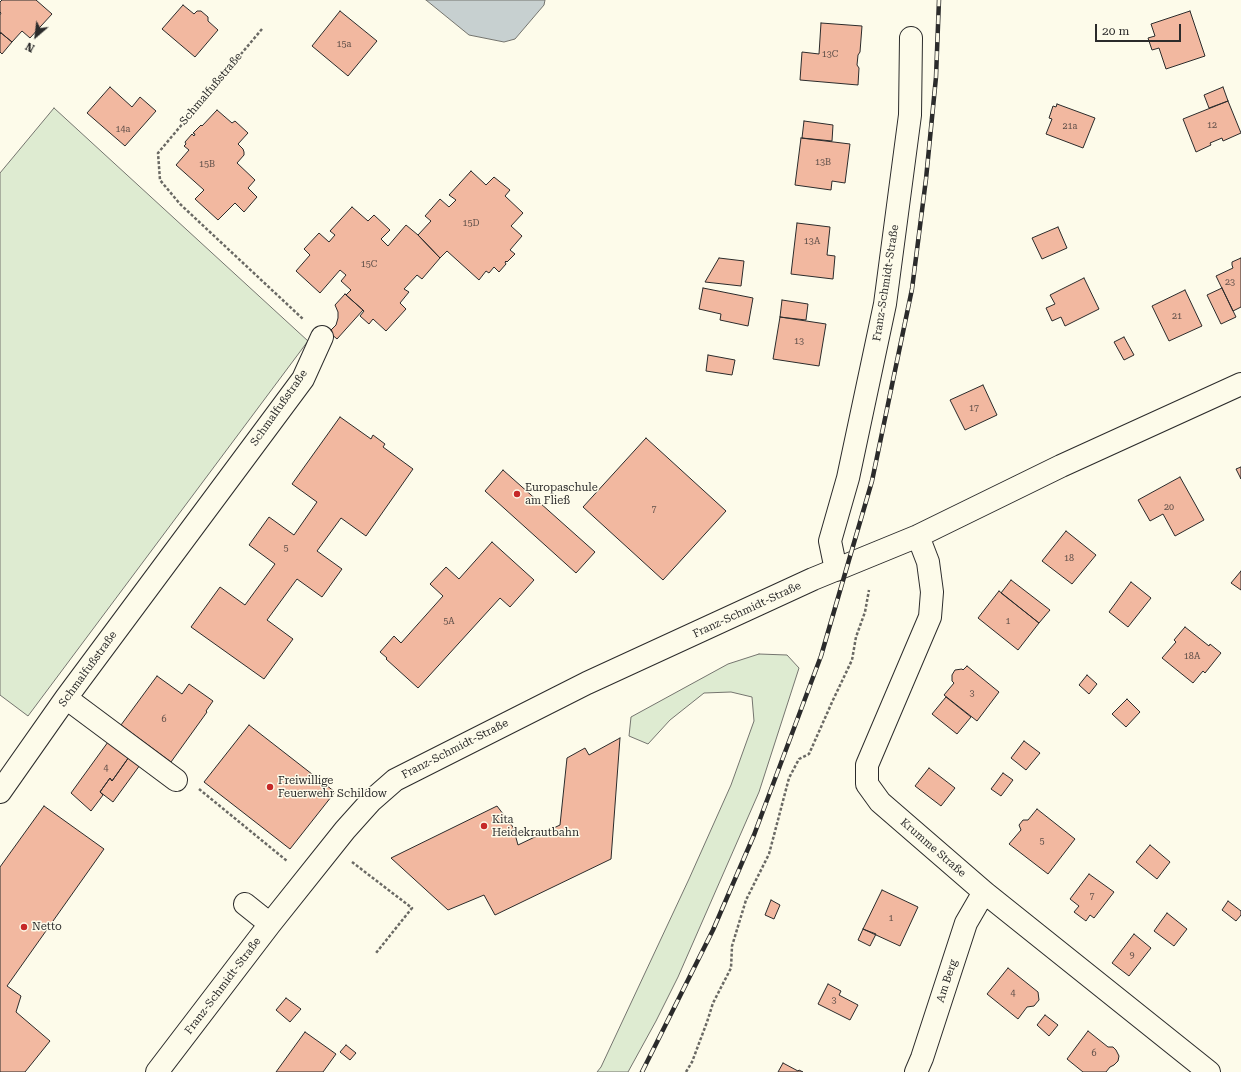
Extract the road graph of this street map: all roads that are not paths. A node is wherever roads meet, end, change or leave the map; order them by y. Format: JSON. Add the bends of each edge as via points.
{"nodes":[{"id":1,"x":911,"y":38,"type":"dead end"},
{"id":2,"x":322,"y":336,"type":"road end"},
{"id":3,"x":1241,"y":384,"type":"edge"},
{"id":4,"x":918,"y":536,"type":"junction"},
{"id":5,"x":836,"y":570,"type":"junction"},
{"id":6,"x":66,"y":698,"type":"junction"},
{"id":7,"x":176,"y":780,"type":"dead end"},
{"id":8,"x":0,"y":792,"type":"edge"},
{"id":9,"x":984,"y":892,"type":"junction"},
{"id":10,"x":245,"y":904,"type":"dead end"},
{"id":11,"x":270,"y":924,"type":"junction"},
{"id":12,"x":156,"y":1072,"type":"edge"},
{"id":13,"x":916,"y":1072,"type":"edge"},
{"id":14,"x":1209,"y":1072,"type":"edge"}],
"edges":[{"from":1,"to":5,"type":"street","name":"Franz-Schmidt-Straße","via":[[910,115],[885,304],[848,478],[830,541]]},
{"from":2,"to":6,"type":"street","name":"Schmalfußstraße","via":[[303,379]]},
{"from":3,"to":4,"type":"street","name":"Franz-Schmidt-Straße","via":[[1061,466]]},
{"from":4,"to":5,"type":"street","name":"Franz-Schmidt-Straße"},
{"from":4,"to":9,"type":"street","name":"Krumme Straße","via":[[928,562],[932,592],[930,617],[867,765],[867,784],[880,802]]},
{"from":5,"to":11,"type":"street","name":"Franz-Schmidt-Straße","via":[[587,683],[395,780],[371,801],[345,830]]},
{"from":6,"to":7,"type":"street"},
{"from":6,"to":8,"type":"street","name":"Schmalfußstraße"},
{"from":9,"to":13,"type":"street","name":"Am Berg","via":[[966,923]]},
{"from":9,"to":14,"type":"street","name":"Krumme Straße"},
{"from":10,"to":11,"type":"street"},
{"from":11,"to":12,"type":"street","name":"Franz-Schmidt-Straße"}]}
